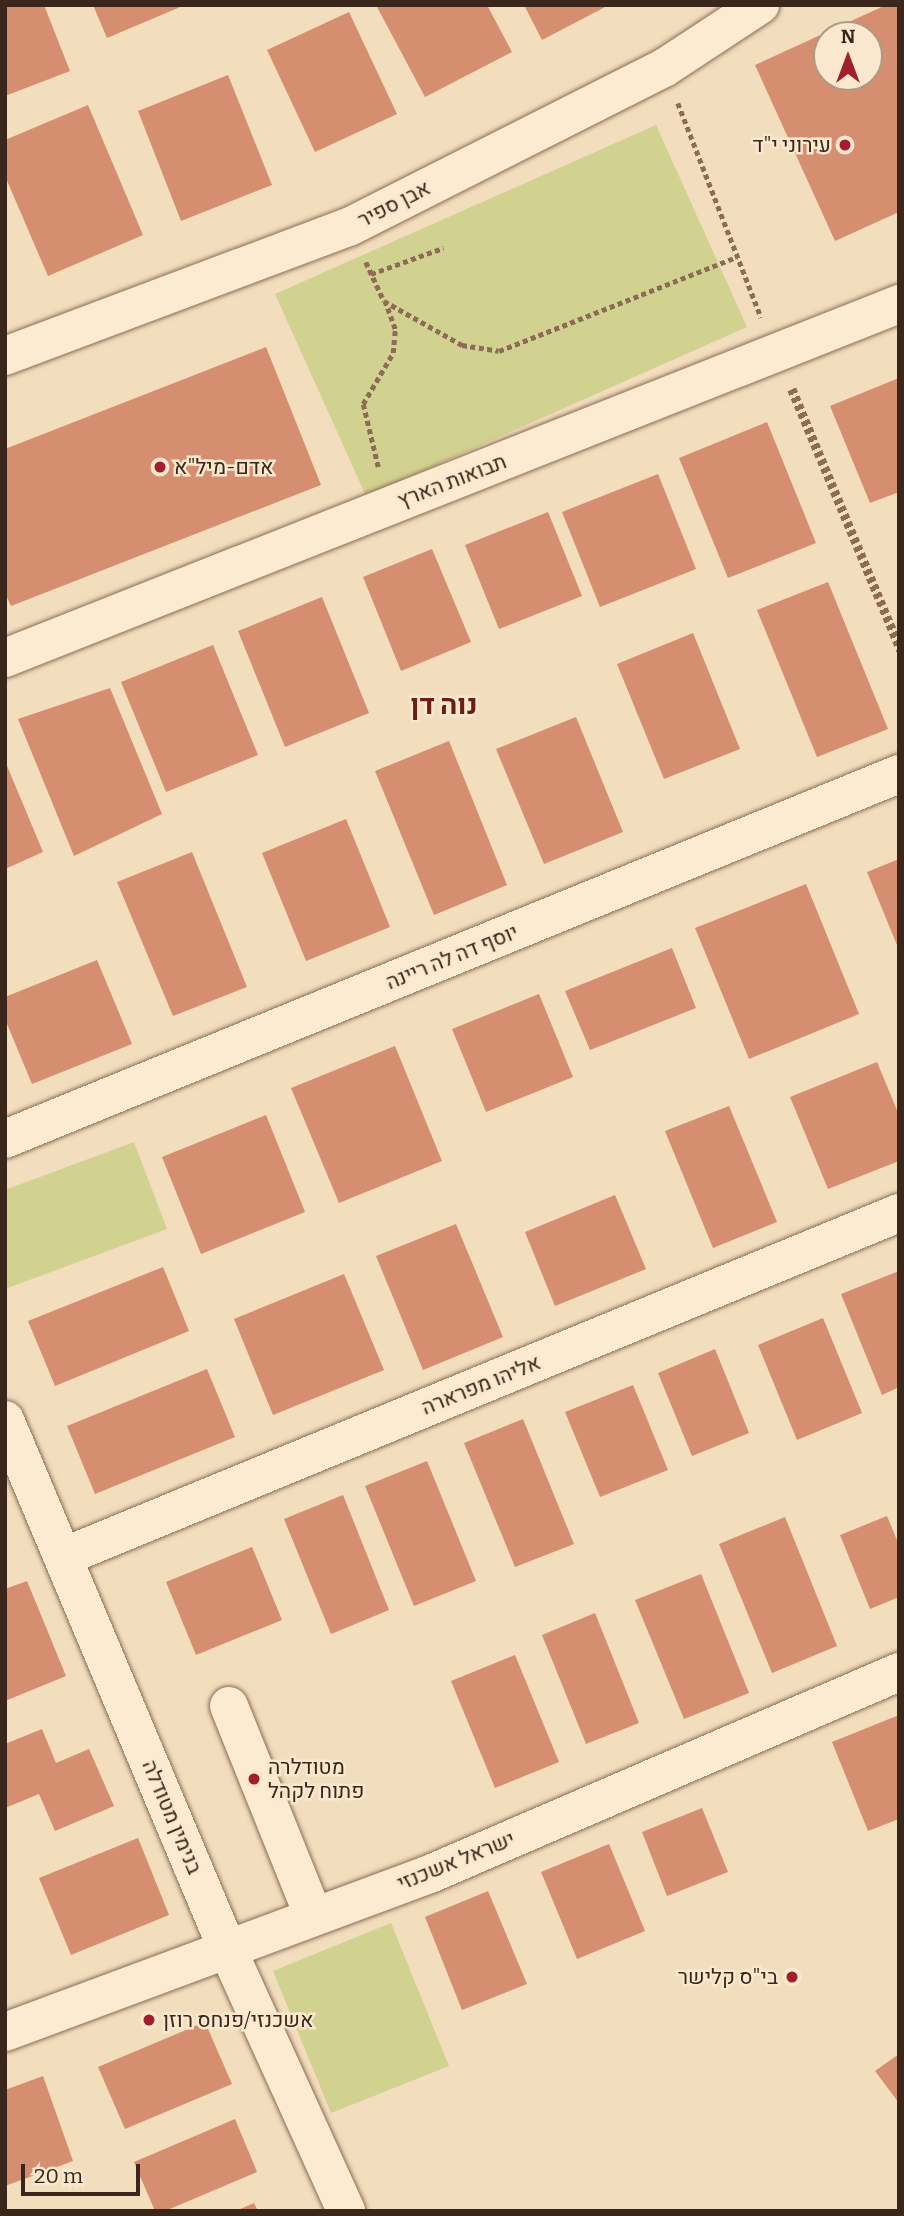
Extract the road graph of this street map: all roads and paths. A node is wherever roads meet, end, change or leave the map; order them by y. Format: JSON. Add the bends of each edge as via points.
{"nodes":[{"id":1,"x":760,"y":5,"type":"edge"},
{"id":2,"x":443,"y":248,"type":"dead end"},
{"id":3,"x":737,"y":257,"type":"dead end"},
{"id":4,"x":384,"y":302,"type":"junction"},
{"id":5,"x":899,"y":304,"type":"edge"},
{"id":6,"x":775,"y":354,"type":"junction"},
{"id":7,"x":5,"y":356,"type":"edge"},
{"id":8,"x":393,"y":504,"type":"junction"},
{"id":9,"x":899,"y":640,"type":"edge"},
{"id":10,"x":5,"y":658,"type":"edge"},
{"id":11,"x":899,"y":774,"type":"edge"},
{"id":12,"x":5,"y":1139,"type":"edge"},
{"id":13,"x":899,"y":1213,"type":"edge"},
{"id":14,"x":5,"y":1420,"type":"edge"},
{"id":15,"x":63,"y":1557,"type":"junction"},
{"id":16,"x":899,"y":1672,"type":"edge"},
{"id":17,"x":229,"y":1706,"type":"dead end"},
{"id":18,"x":313,"y":1915,"type":"junction"},
{"id":19,"x":226,"y":1946,"type":"junction"},
{"id":20,"x":5,"y":2032,"type":"edge"},
{"id":21,"x":346,"y":2211,"type":"edge"}],
"edges":[{"from":1,"to":7,"type":"street","name":"אבן ספיר","via":[[664,68],[349,227]]},
{"from":2,"to":4,"type":"path","via":[[371,274]]},
{"from":3,"to":4,"type":"path","via":[[499,351],[463,345]]},
{"from":4,"to":8,"type":"path","via":[[395,329],[393,353],[363,404],[370,446]]},
{"from":5,"to":6,"type":"street","name":"תבואות הארץ"},
{"from":6,"to":8,"type":"street","name":"תבואות הארץ"},
{"from":6,"to":9,"type":"path","via":[[785,368]]},
{"from":8,"to":10,"type":"street","name":"תבואות הארץ"},
{"from":11,"to":12,"type":"street","name":"יוסף דה לה ריינה"},
{"from":13,"to":15,"type":"street","name":"אליהו מפרארה"},
{"from":14,"to":15,"type":"street","name":"בנימין מטודלה"},
{"from":15,"to":19,"type":"street","name":"בנימין מטודלה"},
{"from":16,"to":18,"type":"street","name":"ישראל אשכנזי","via":[[430,1874]]},
{"from":17,"to":18,"type":"street"},
{"from":18,"to":19,"type":"street","name":"ישראל אשכנזי"},
{"from":19,"to":20,"type":"street","name":"ישראל אשכנזי"},
{"from":19,"to":21,"type":"street","name":"בנימין מטודלה"}]}
